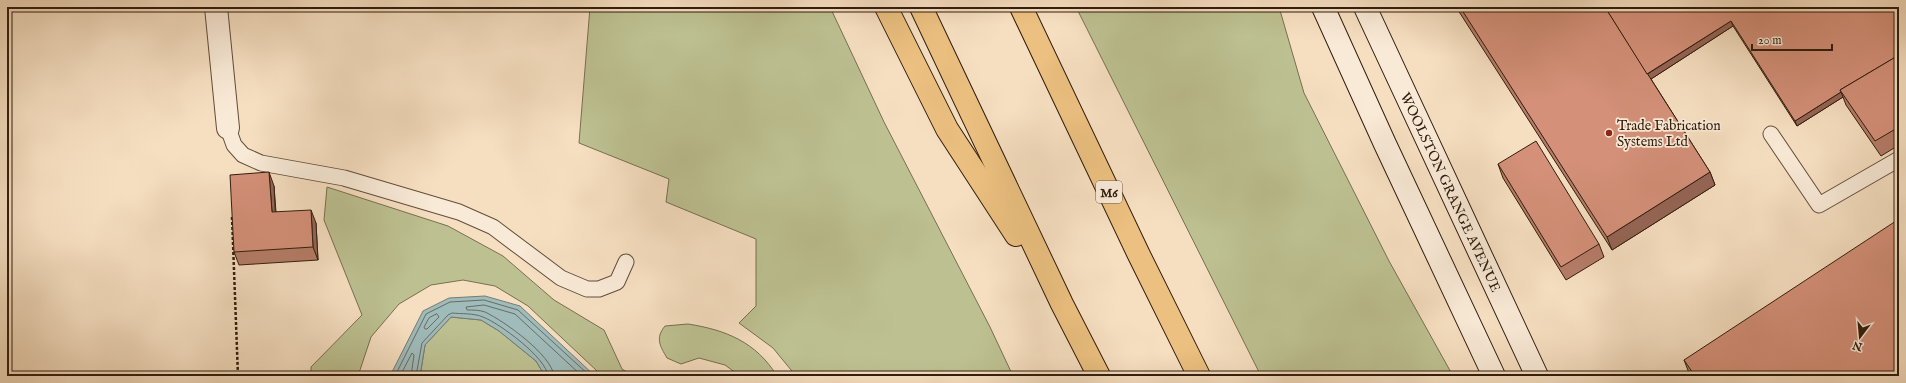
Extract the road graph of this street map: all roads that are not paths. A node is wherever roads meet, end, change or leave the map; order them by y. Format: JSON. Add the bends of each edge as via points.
{"nodes":[{"id":1,"x":216,"y":7,"type":"edge"},
{"id":2,"x":886,"y":7,"type":"edge"},
{"id":3,"x":921,"y":7,"type":"edge"},
{"id":4,"x":1021,"y":7,"type":"edge"},
{"id":5,"x":1323,"y":7,"type":"edge"},
{"id":6,"x":1366,"y":7,"type":"edge"},
{"id":7,"x":228,"y":128,"type":"joint"},
{"id":8,"x":1771,"y":134,"type":"dead end"},
{"id":9,"x":1899,"y":159,"type":"edge"},
{"id":10,"x":626,"y":262,"type":"dead end"},
{"id":11,"x":1062,"y":304,"type":"junction"},
{"id":12,"x":1099,"y":376,"type":"edge"},
{"id":13,"x":1199,"y":376,"type":"edge"},
{"id":14,"x":1494,"y":376,"type":"edge"},
{"id":15,"x":1537,"y":376,"type":"edge"}],
"edges":[{"from":1,"to":7,"type":"main road"},
{"from":2,"to":11,"type":"highway","via":[[947,129]]},
{"from":3,"to":11,"type":"highway"},
{"from":4,"to":13,"type":"highway","number":"M6"},
{"from":5,"to":14,"type":"main road"},
{"from":6,"to":15,"type":"main road","name":"WOOLSTON GRANGE AVENUE"},
{"from":7,"to":10,"type":"lane","via":[[234,145],[243,155],[261,163],[344,178],[459,212],[493,227],[561,278],[587,289],[599,289],[617,282]]},
{"from":8,"to":9,"type":"lane","via":[[1819,205]]},
{"from":11,"to":12,"type":"highway"}]}
